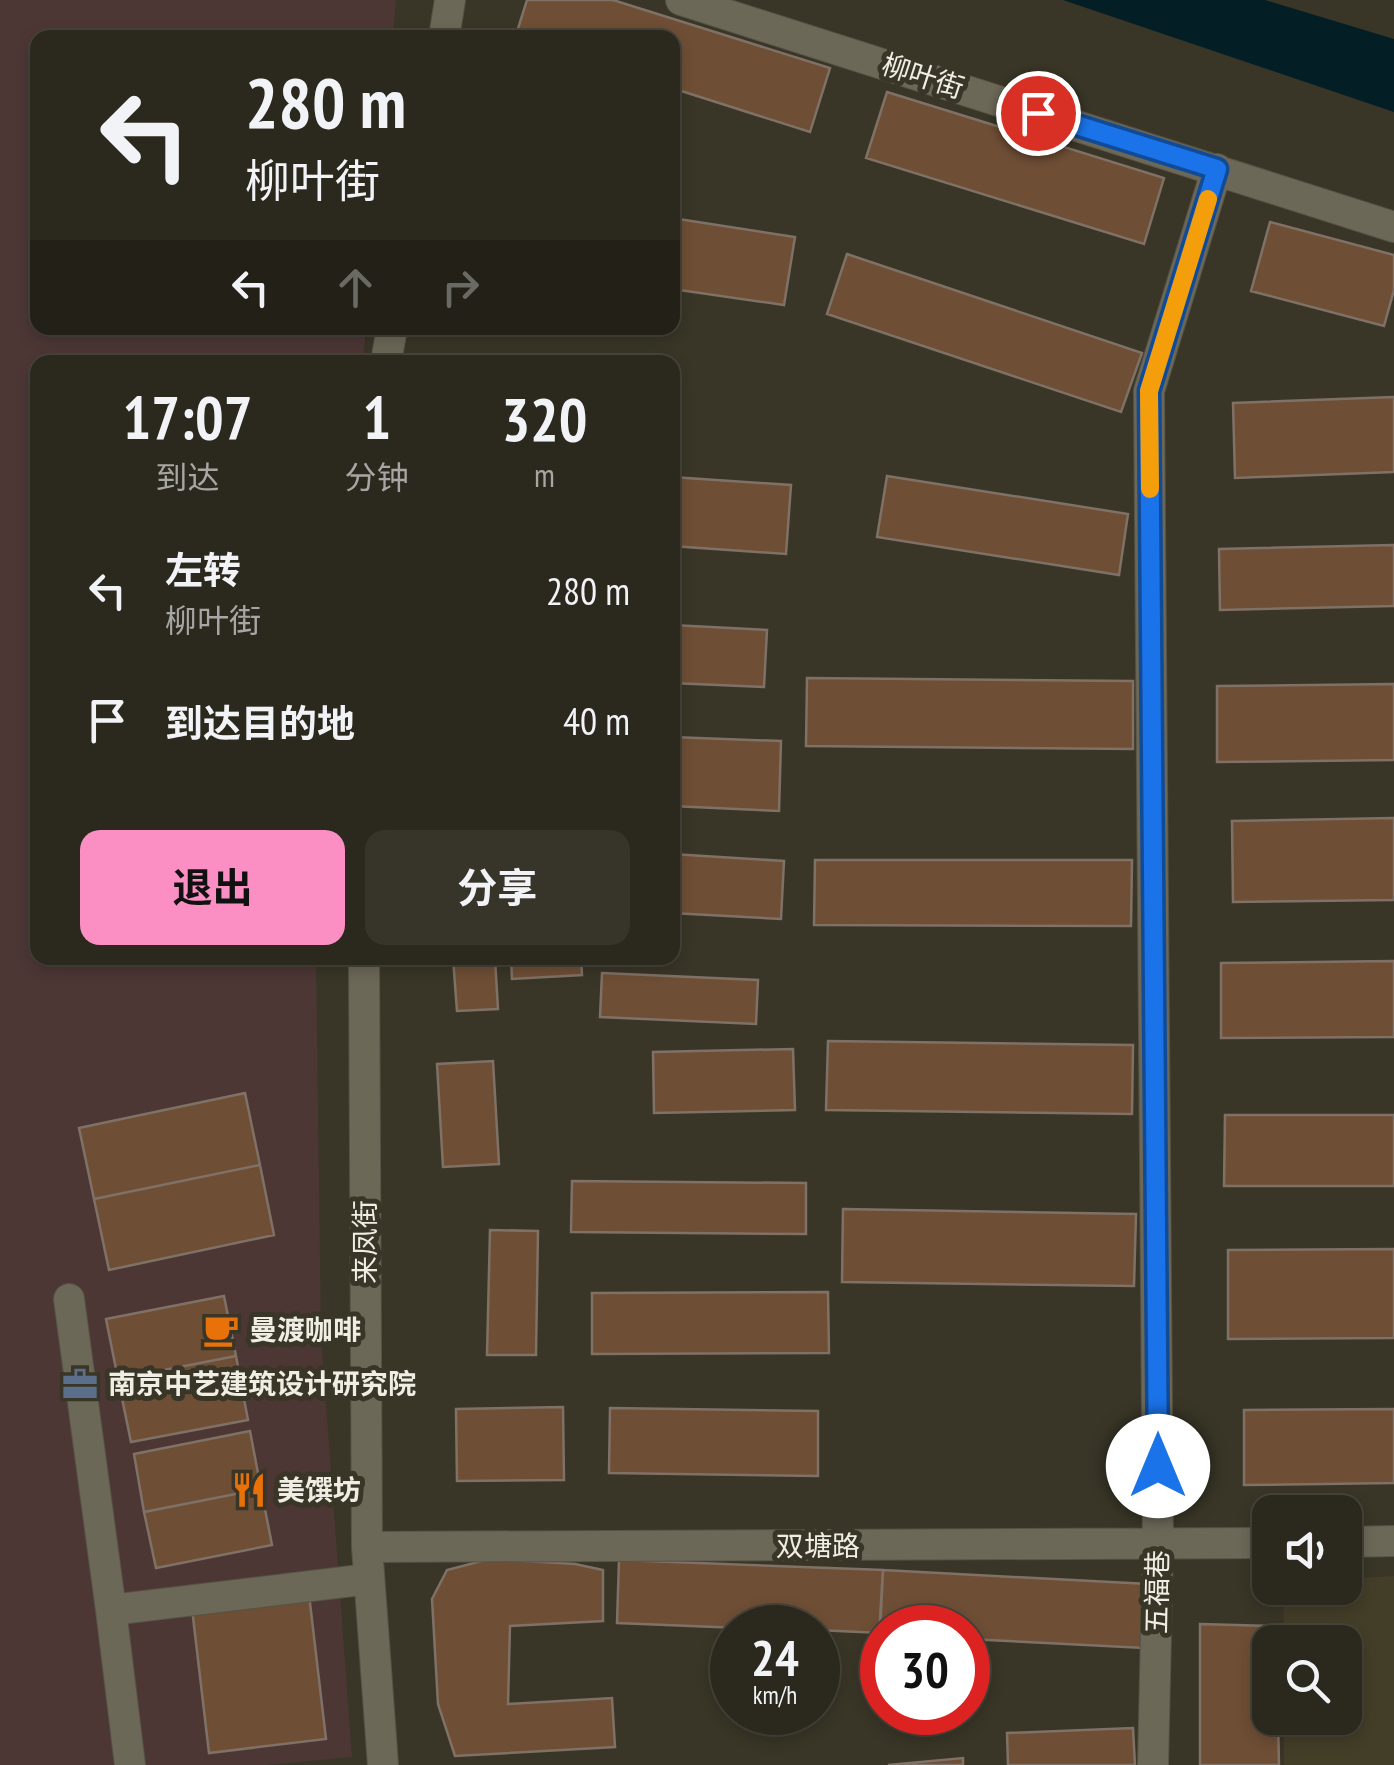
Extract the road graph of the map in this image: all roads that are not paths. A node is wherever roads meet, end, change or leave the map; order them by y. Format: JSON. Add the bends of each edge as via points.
{"nodes":[{"id":1,"x":450,"y":0,"type":"edge"},
{"id":2,"x":681,"y":0,"type":"edge"},
{"id":3,"x":445,"y":30,"type":"edge"},
{"id":4,"x":1217,"y":169,"type":"junction"},
{"id":5,"x":1394,"y":227,"type":"edge"},
{"id":6,"x":364,"y":965,"type":"edge"},
{"id":7,"x":69,"y":1299,"type":"dead end"},
{"id":8,"x":1394,"y":1541,"type":"edge"},
{"id":9,"x":1362,"y":1542,"type":"edge"},
{"id":10,"x":1252,"y":1543,"type":"edge"},
{"id":11,"x":1158,"y":1545,"type":"junction"},
{"id":12,"x":367,"y":1547,"type":"junction"},
{"id":13,"x":369,"y":1579,"type":"junction"},
{"id":14,"x":112,"y":1610,"type":"junction"},
{"id":15,"x":130,"y":1765,"type":"edge"},
{"id":16,"x":383,"y":1765,"type":"edge"},
{"id":17,"x":1154,"y":1765,"type":"edge"}],
"edges":[{"from":1,"to":3,"type":"street"},
{"from":2,"to":4,"type":"street","name":"柳叶街"},
{"from":4,"to":5,"type":"street","name":"柳叶街"},
{"from":4,"to":11,"type":"street","name":"五福巷","via":[[1149,391]]},
{"from":6,"to":12,"type":"street","name":"来凤街"},
{"from":7,"to":14,"type":"street"},
{"from":8,"to":9,"type":"street"},
{"from":10,"to":11,"type":"street","name":"双塘路"},
{"from":11,"to":12,"type":"street","name":"双塘路"},
{"from":11,"to":17,"type":"street","name":"五福巷"},
{"from":12,"to":13,"type":"street","name":"来凤街"},
{"from":13,"to":14,"type":"street"},
{"from":13,"to":16,"type":"street","name":"来凤街"},
{"from":14,"to":15,"type":"street"}]}
